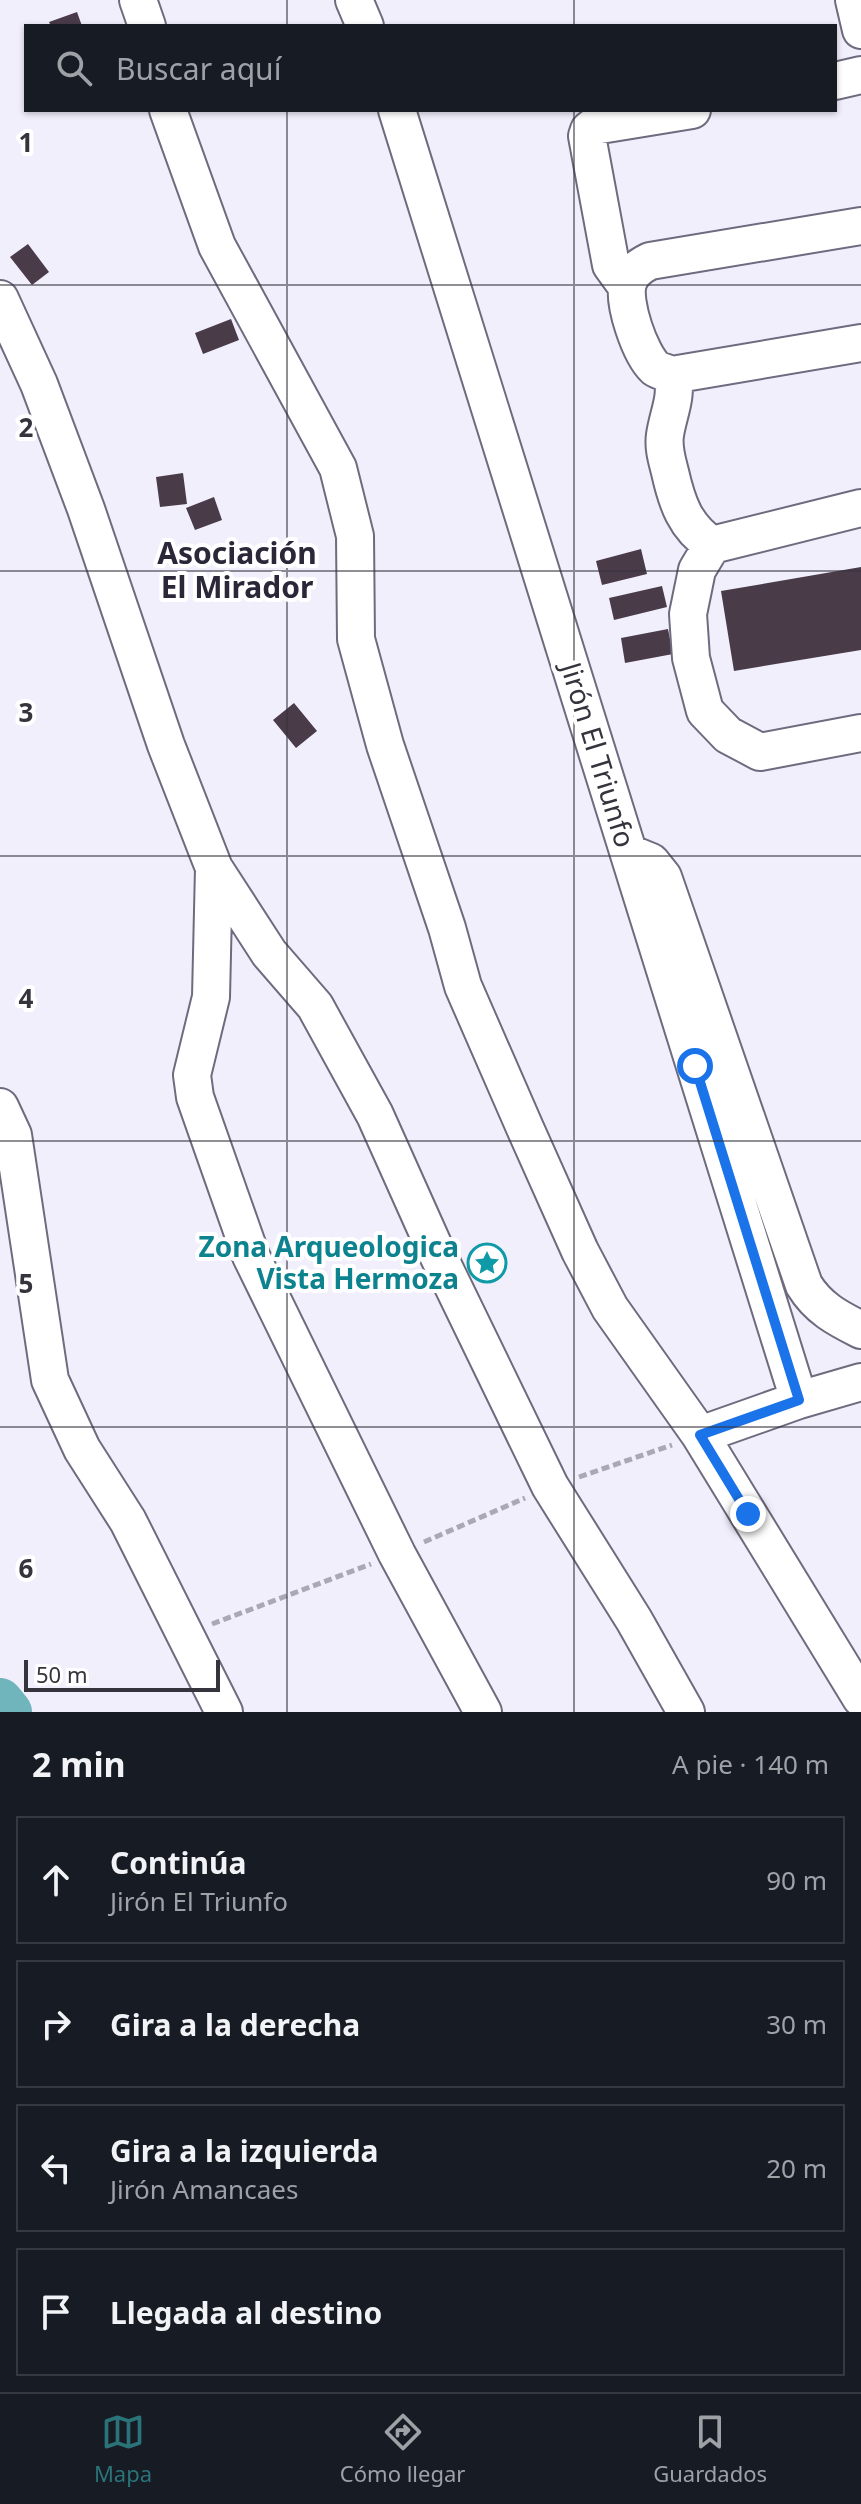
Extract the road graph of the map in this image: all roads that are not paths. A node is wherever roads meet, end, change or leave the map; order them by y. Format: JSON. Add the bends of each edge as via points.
{"nodes":[{"id":1,"x":138,"y":0,"type":"edge"},
{"id":2,"x":354,"y":0,"type":"edge"},
{"id":3,"x":854,"y":0,"type":"edge"},
{"id":4,"x":146,"y":24,"type":"edge"},
{"id":5,"x":364,"y":24,"type":"edge"},
{"id":6,"x":861,"y":30,"type":"edge"},
{"id":7,"x":861,"y":75,"type":"edge"},
{"id":8,"x":837,"y":81,"type":"edge"},
{"id":9,"x":169,"y":112,"type":"edge"},
{"id":10,"x":398,"y":112,"type":"edge"},
{"id":11,"x":680,"y":112,"type":"edge"},
{"id":12,"x":861,"y":226,"type":"edge"},
{"id":13,"x":627,"y":287,"type":"junction"},
{"id":14,"x":0,"y":299,"type":"edge"},
{"id":15,"x":861,"y":343,"type":"edge"},
{"id":16,"x":672,"y":375,"type":"junction"},
{"id":17,"x":861,"y":508,"type":"edge"},
{"id":18,"x":712,"y":545,"type":"junction"},
{"id":19,"x":861,"y":733,"type":"edge"},
{"id":20,"x":629,"y":853,"type":"junction"},
{"id":21,"x":214,"y":868,"type":"junction"},
{"id":22,"x":0,"y":1107,"type":"edge"},
{"id":23,"x":861,"y":1330,"type":"edge"},
{"id":24,"x":861,"y":1382,"type":"edge"},
{"id":25,"x":799,"y":1400,"type":"junction"},
{"id":26,"x":700,"y":1435,"type":"junction"},
{"id":27,"x":861,"y":1698,"type":"edge"},
{"id":28,"x":224,"y":1712,"type":"edge"},
{"id":29,"x":483,"y":1712,"type":"edge"},
{"id":30,"x":686,"y":1712,"type":"edge"}],
"edges":[{"from":1,"to":4,"type":"street"},
{"from":2,"to":5,"type":"street"},
{"from":3,"to":6,"type":"street"},
{"from":7,"to":8,"type":"street"},
{"from":9,"to":26,"type":"street","via":[[217,246],[338,468],[355,536],[356,639],[463,986],[610,1308]]},
{"from":10,"to":20,"type":"street","name":"Jirón El Triunfo"},
{"from":11,"to":13,"type":"street","via":[[594,126],[587,136],[611,265]]},
{"from":12,"to":13,"type":"street","via":[[650,261],[635,271]]},
{"from":13,"to":16,"type":"street","via":[[635,333],[645,353],[655,368]]},
{"from":14,"to":21,"type":"street","via":[[50,412]]},
{"from":15,"to":16,"type":"street"},
{"from":16,"to":18,"type":"street","via":[[676,391],[664,446],[679,508]]},
{"from":17,"to":18,"type":"street"},
{"from":18,"to":19,"type":"street","via":[[697,570],[688,614],[691,658],[705,711],[728,735],[760,752]]},
{"from":20,"to":23,"type":"street","via":[[651,862],[663,877],[804,1285],[831,1315]]},
{"from":20,"to":25,"type":"street","name":"Jirón El Triunfo"},
{"from":21,"to":29,"type":"street","via":[[211,997],[192,1075],[195,1097],[251,1256],[397,1554]]},
{"from":21,"to":30,"type":"street","via":[[269,953],[315,1006],[375,1115],[550,1486]]},
{"from":22,"to":28,"type":"street","via":[[13,1135],[50,1380]]},
{"from":24,"to":25,"type":"street"},
{"from":25,"to":26,"type":"street"},
{"from":26,"to":27,"type":"street"}]}
